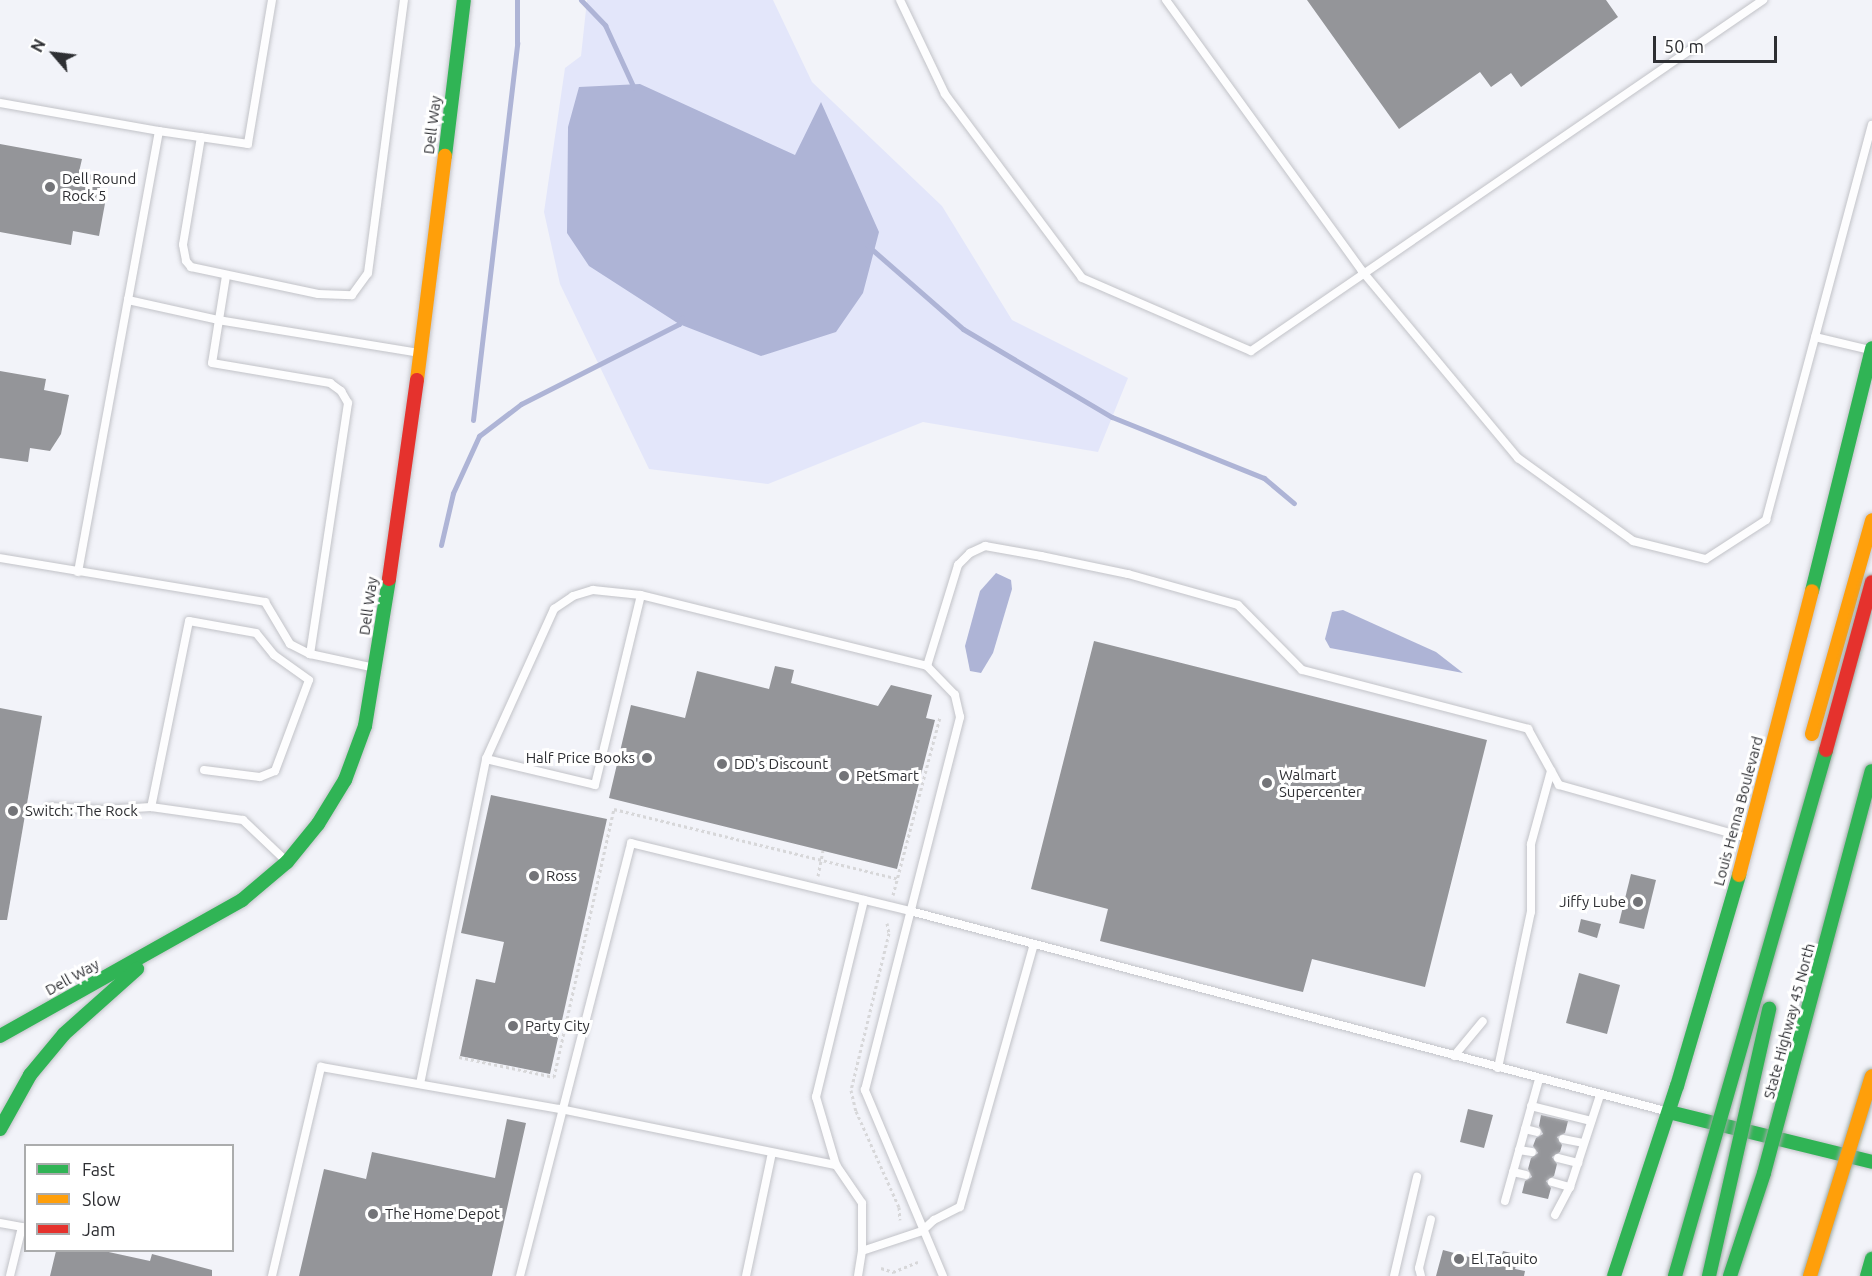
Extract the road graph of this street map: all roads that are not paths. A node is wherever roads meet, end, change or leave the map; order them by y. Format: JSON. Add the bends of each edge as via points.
{"nodes":[{"id":1,"x":272,"y":0,"type":"edge"},
{"id":2,"x":404,"y":0,"type":"edge"},
{"id":3,"x":464,"y":0,"type":"edge"},
{"id":4,"x":900,"y":0,"type":"edge"},
{"id":5,"x":1166,"y":0,"type":"edge"},
{"id":6,"x":1763,"y":0,"type":"edge"},
{"id":7,"x":0,"y":103,"type":"edge"},
{"id":8,"x":1872,"y":125,"type":"edge"},
{"id":9,"x":159,"y":131,"type":"junction"},
{"id":10,"x":201,"y":137,"type":"junction"},
{"id":11,"x":1362,"y":270,"type":"junction"},
{"id":12,"x":226,"y":276,"type":"junction"},
{"id":13,"x":128,"y":300,"type":"junction"},
{"id":14,"x":219,"y":320,"type":"junction"},
{"id":15,"x":1815,"y":337,"type":"junction"},
{"id":16,"x":1872,"y":349,"type":"edge"},
{"id":17,"x":421,"y":353,"type":"junction"},
{"id":18,"x":1872,"y":520,"type":"edge"},
{"id":19,"x":0,"y":558,"type":"edge"},
{"id":20,"x":78,"y":572,"type":"junction"},
{"id":21,"x":1872,"y":582,"type":"edge"},
{"id":22,"x":641,"y":595,"type":"junction"},
{"id":23,"x":310,"y":654,"type":"junction"},
{"id":24,"x":927,"y":666,"type":"junction"},
{"id":25,"x":376,"y":668,"type":"junction"},
{"id":26,"x":486,"y":759,"type":"junction"},
{"id":27,"x":204,"y":770,"type":"dead end"},
{"id":28,"x":1551,"y":771,"type":"junction"},
{"id":29,"x":1872,"y":771,"type":"edge"},
{"id":30,"x":50,"y":807,"type":"dead end"},
{"id":31,"x":151,"y":807,"type":"junction"},
{"id":32,"x":1750,"y":839,"type":"junction"},
{"id":33,"x":287,"y":862,"type":"junction"},
{"id":34,"x":864,"y":900,"type":"junction"},
{"id":35,"x":910,"y":911,"type":"junction"},
{"id":36,"x":168,"y":942,"type":"junction"},
{"id":37,"x":1034,"y":944,"type":"junction"},
{"id":38,"x":1484,"y":1021,"type":"dead end"},
{"id":39,"x":0,"y":1036,"type":"edge"},
{"id":40,"x":1454,"y":1056,"type":"junction"},
{"id":41,"x":1498,"y":1068,"type":"junction"},
{"id":42,"x":1872,"y":1076,"type":"edge"},
{"id":43,"x":1539,"y":1079,"type":"junction"},
{"id":44,"x":420,"y":1084,"type":"junction"},
{"id":45,"x":1600,"y":1095,"type":"junction"},
{"id":46,"x":1531,"y":1106,"type":"junction"},
{"id":47,"x":560,"y":1109,"type":"junction"},
{"id":48,"x":1669,"y":1112,"type":"junction"},
{"id":49,"x":1591,"y":1122,"type":"junction"},
{"id":50,"x":0,"y":1129,"type":"edge"},
{"id":51,"x":1525,"y":1129,"type":"junction"},
{"id":52,"x":1537,"y":1132,"type":"dead end"},
{"id":53,"x":1563,"y":1138,"type":"dead end"},
{"id":54,"x":1583,"y":1143,"type":"junction"},
{"id":55,"x":1519,"y":1149,"type":"junction"},
{"id":56,"x":1532,"y":1152,"type":"dead end"},
{"id":57,"x":772,"y":1153,"type":"junction"},
{"id":58,"x":1558,"y":1158,"type":"dead end"},
{"id":59,"x":1872,"y":1162,"type":"edge"},
{"id":60,"x":1578,"y":1163,"type":"junction"},
{"id":61,"x":836,"y":1165,"type":"junction"},
{"id":62,"x":1513,"y":1172,"type":"junction"},
{"id":63,"x":1526,"y":1175,"type":"dead end"},
{"id":64,"x":1418,"y":1176,"type":"dead end"},
{"id":65,"x":1552,"y":1182,"type":"dead end"},
{"id":66,"x":1570,"y":1187,"type":"junction"},
{"id":67,"x":1505,"y":1201,"type":"dead end"},
{"id":68,"x":1555,"y":1215,"type":"dead end"},
{"id":69,"x":1431,"y":1219,"type":"dead end"},
{"id":70,"x":0,"y":1223,"type":"edge"},
{"id":71,"x":922,"y":1231,"type":"junction"},
{"id":72,"x":862,"y":1251,"type":"junction"},
{"id":73,"x":1872,"y":1259,"type":"edge"},
{"id":74,"x":10,"y":1276,"type":"edge"},
{"id":75,"x":272,"y":1276,"type":"edge"},
{"id":76,"x":520,"y":1276,"type":"edge"},
{"id":77,"x":746,"y":1276,"type":"edge"},
{"id":78,"x":858,"y":1276,"type":"edge"},
{"id":79,"x":943,"y":1276,"type":"edge"},
{"id":80,"x":1394,"y":1276,"type":"edge"},
{"id":81,"x":1421,"y":1276,"type":"edge"},
{"id":82,"x":1614,"y":1276,"type":"edge"},
{"id":83,"x":1675,"y":1276,"type":"edge"},
{"id":84,"x":1709,"y":1276,"type":"edge"},
{"id":85,"x":1730,"y":1276,"type":"edge"},
{"id":86,"x":1810,"y":1276,"type":"edge"},
{"id":87,"x":1867,"y":1276,"type":"edge"}],
"edges":[{"from":1,"to":10,"type":"lane","via":[[248,144]]},
{"from":2,"to":12,"type":"lane","via":[[365,282],[352,295],[342,298]]},
{"from":3,"to":17,"type":"main road","name":"Dell Way"},
{"from":4,"to":11,"type":"lane","via":[[945,94],[1082,278],[1251,351]]},
{"from":5,"to":11,"type":"lane"},
{"from":6,"to":11,"type":"lane"},
{"from":7,"to":9,"type":"lane"},
{"from":8,"to":15,"type":"lane"},
{"from":9,"to":10,"type":"lane"},
{"from":9,"to":13,"type":"lane"},
{"from":10,"to":12,"type":"lane","via":[[183,253],[198,271]]},
{"from":11,"to":15,"type":"lane","via":[[1518,458],[1633,541],[1706,560],[1766,520]]},
{"from":12,"to":14,"type":"lane"},
{"from":13,"to":14,"type":"lane"},
{"from":13,"to":20,"type":"lane"},
{"from":14,"to":17,"type":"lane"},
{"from":14,"to":23,"type":"lane","via":[[212,363],[330,383],[348,403]]},
{"from":15,"to":16,"type":"lane"},
{"from":16,"to":32,"type":"main road","name":"Louis Henna Boulevard"},
{"from":17,"to":25,"type":"main road","name":"Dell Way"},
{"from":18,"to":84,"type":"main road","bridge":true,"via":[[1811,745],[1774,985]]},
{"from":19,"to":20,"type":"lane"},
{"from":20,"to":23,"type":"lane","via":[[265,602],[290,644]]},
{"from":21,"to":83,"type":"main road","bridge":true,"via":[[1782,911]]},
{"from":22,"to":24,"type":"lane"},
{"from":22,"to":26,"type":"lane","via":[[593,590],[573,596],[554,609]]},
{"from":22,"to":26,"type":"lane","via":[[595,785]]},
{"from":23,"to":25,"type":"lane"},
{"from":24,"to":28,"type":"lane","via":[[958,565],[985,546],[1128,574],[1238,605],[1302,670],[1528,729]]},
{"from":24,"to":35,"type":"lane","via":[[955,695],[960,717]]},
{"from":25,"to":33,"type":"main road","name":"Dell Way","via":[[365,726],[345,780],[318,824]]},
{"from":26,"to":44,"type":"lane"},
{"from":27,"to":31,"type":"lane","via":[[260,777],[275,771],[309,680],[274,655],[256,633],[189,621]]},
{"from":28,"to":32,"type":"lane","via":[[1560,785]]},
{"from":28,"to":41,"type":"lane","via":[[1531,844],[1531,912]]},
{"from":29,"to":85,"type":"main road","name":"State Highway 45 North","bridge":true,"via":[[1774,1140]]},
{"from":30,"to":31,"type":"lane"},
{"from":31,"to":33,"type":"lane","via":[[243,820]]},
{"from":32,"to":48,"type":"main road","name":"Louis Henna Boulevard"},
{"from":33,"to":36,"type":"main road","name":"Dell Way","via":[[242,900]]},
{"from":34,"to":35,"type":"lane"},
{"from":34,"to":47,"type":"lane","via":[[631,843]]},
{"from":34,"to":61,"type":"lane","via":[[816,1097]]},
{"from":35,"to":37,"type":"lane"},
{"from":35,"to":71,"type":"lane","via":[[865,1090]]},
{"from":36,"to":39,"type":"main road","name":"Dell Way"},
{"from":36,"to":50,"type":"main road","via":[[64,1034],[30,1075]]},
{"from":37,"to":40,"type":"lane"},
{"from":37,"to":71,"type":"lane","via":[[960,1207]]},
{"from":38,"to":40,"type":"lane"},
{"from":40,"to":41,"type":"lane"},
{"from":41,"to":43,"type":"lane"},
{"from":42,"to":86,"type":"main road","bridge":true},
{"from":43,"to":45,"type":"lane"},
{"from":43,"to":46,"type":"lane"},
{"from":44,"to":47,"type":"lane"},
{"from":44,"to":75,"type":"lane","via":[[321,1068]]},
{"from":45,"to":48,"type":"lane"},
{"from":45,"to":49,"type":"lane"},
{"from":46,"to":49,"type":"lane"},
{"from":46,"to":51,"type":"lane"},
{"from":47,"to":57,"type":"lane"},
{"from":47,"to":76,"type":"lane"},
{"from":48,"to":59,"type":"main road"},
{"from":48,"to":82,"type":"main road","name":"Louis Henna Boulevard"},
{"from":49,"to":54,"type":"lane"},
{"from":51,"to":52,"type":"lane"},
{"from":51,"to":55,"type":"lane"},
{"from":53,"to":54,"type":"lane"},
{"from":54,"to":60,"type":"lane"},
{"from":55,"to":56,"type":"lane"},
{"from":55,"to":62,"type":"lane"},
{"from":57,"to":61,"type":"lane"},
{"from":57,"to":77,"type":"lane"},
{"from":58,"to":60,"type":"lane"},
{"from":60,"to":66,"type":"lane"},
{"from":61,"to":72,"type":"lane","via":[[862,1203]]},
{"from":62,"to":63,"type":"lane"},
{"from":62,"to":67,"type":"lane"},
{"from":64,"to":80,"type":"lane"},
{"from":65,"to":66,"type":"lane"},
{"from":66,"to":68,"type":"lane"},
{"from":69,"to":81,"type":"lane","via":[[1419,1268]]},
{"from":70,"to":74,"type":"lane","via":[[22,1227]]},
{"from":71,"to":72,"type":"lane"},
{"from":71,"to":79,"type":"lane"},
{"from":72,"to":78,"type":"lane"},
{"from":73,"to":87,"type":"main road"}]}
